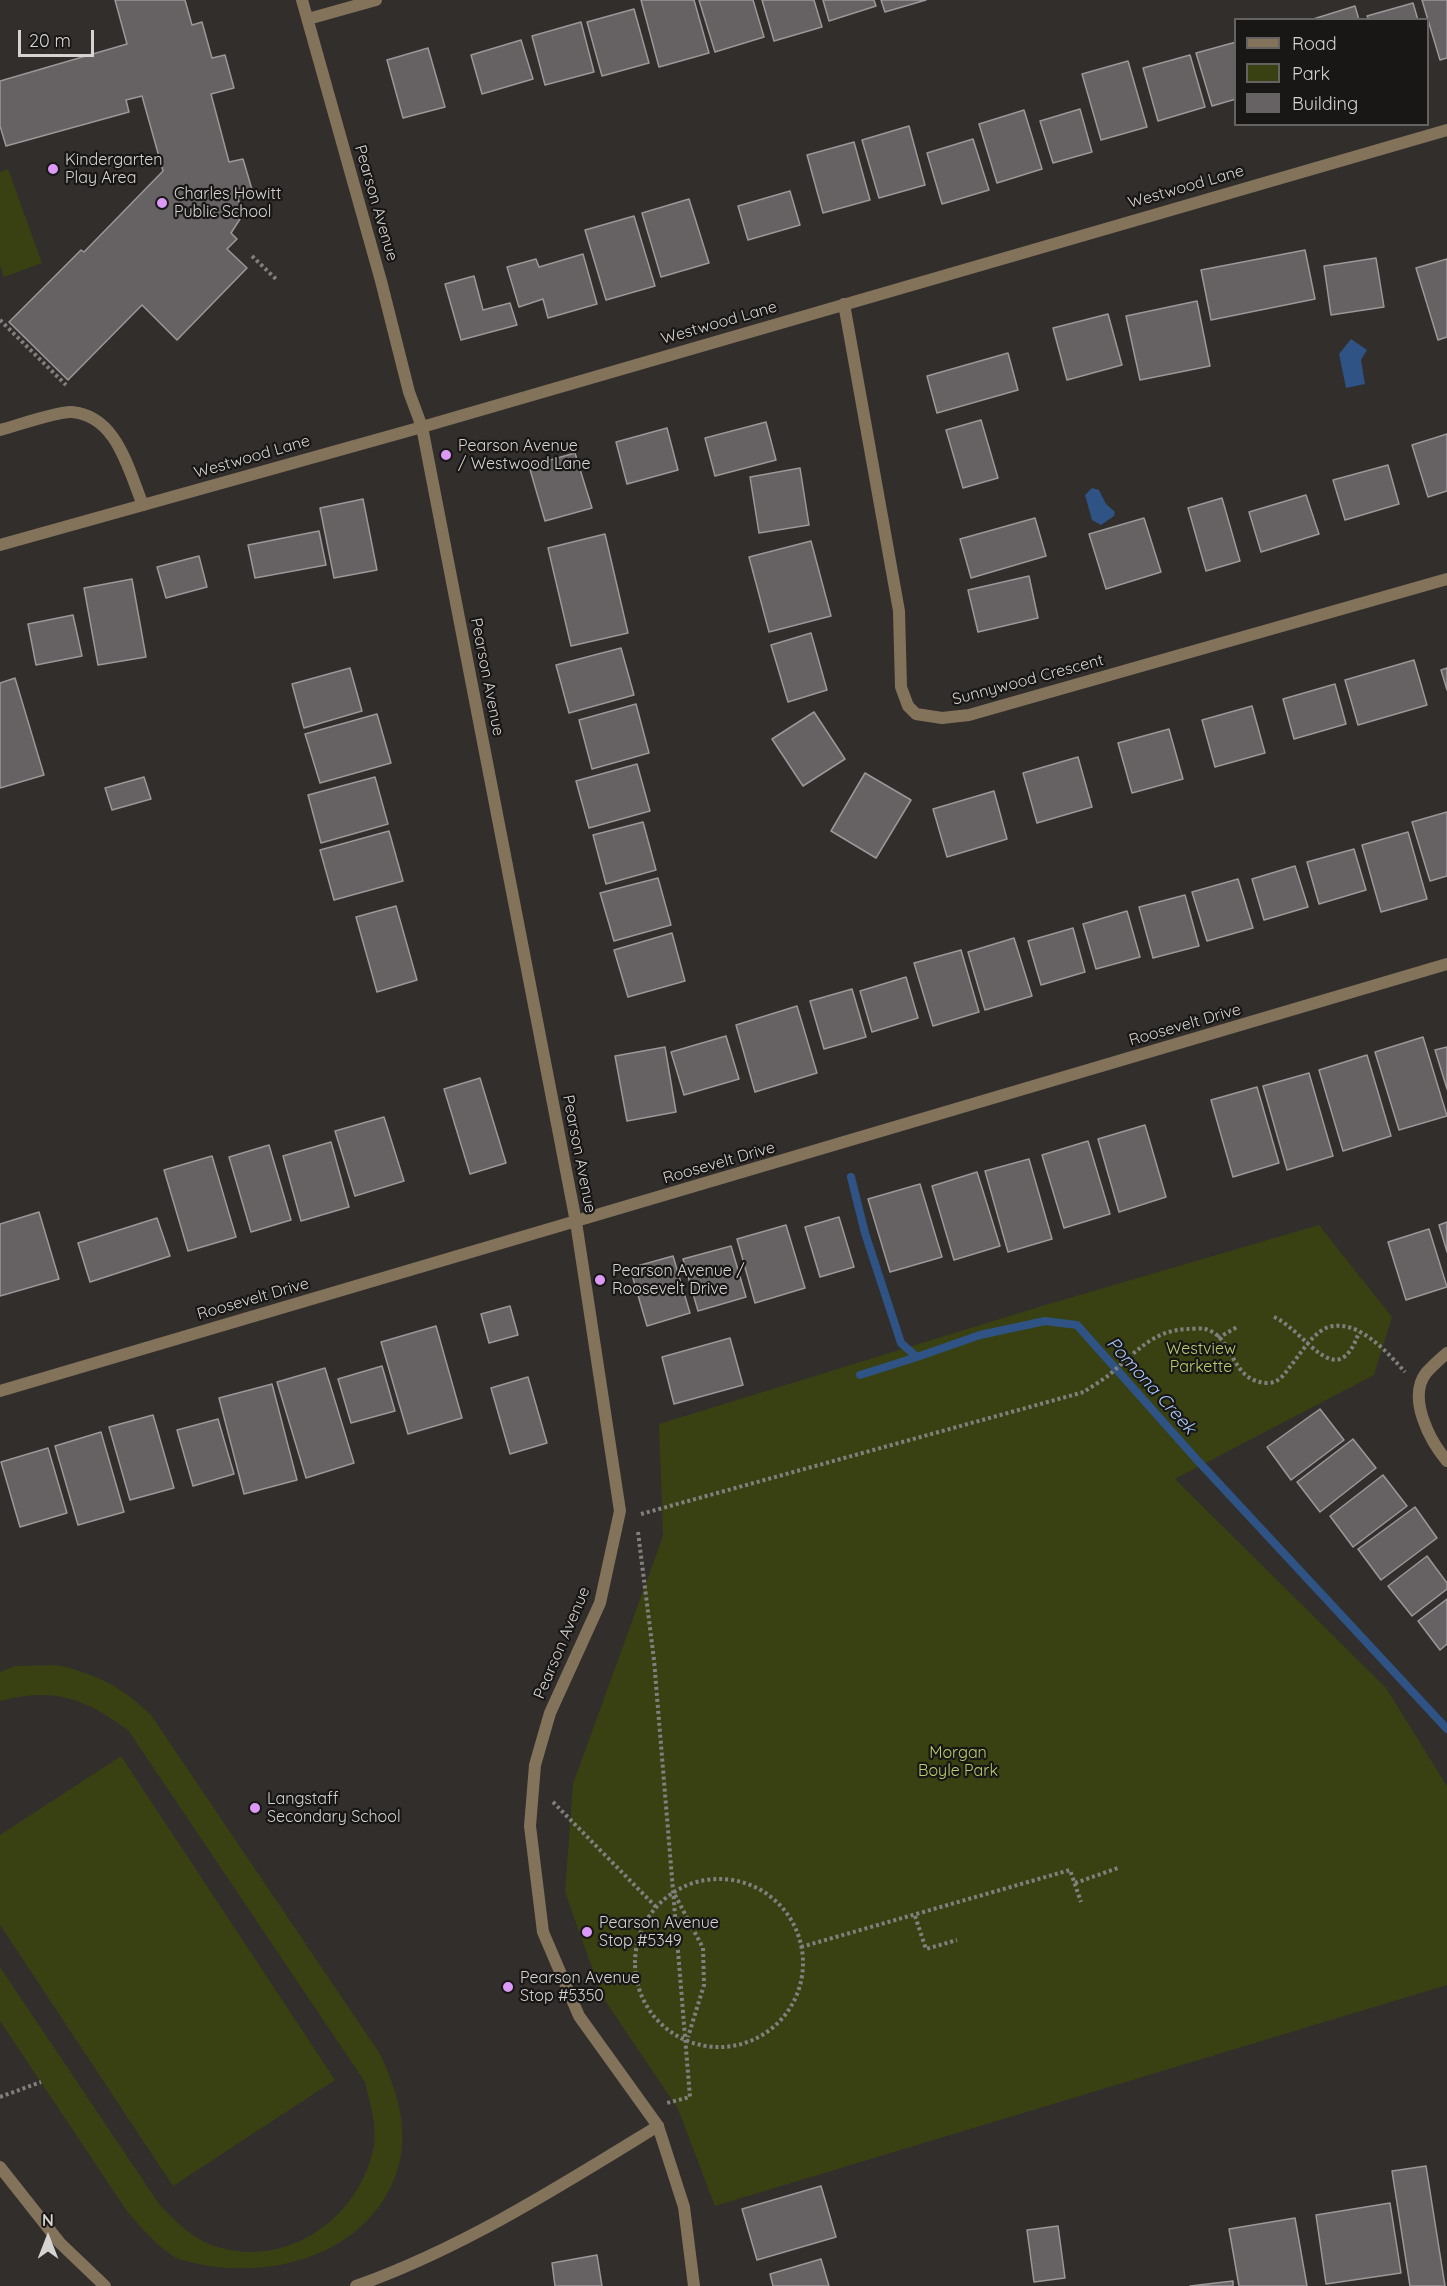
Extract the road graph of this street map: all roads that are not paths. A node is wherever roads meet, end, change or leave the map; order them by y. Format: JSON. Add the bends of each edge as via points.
{"nodes":[{"id":1,"x":302,"y":0,"type":"edge"},
{"id":2,"x":376,"y":0,"type":"edge"},
{"id":3,"x":308,"y":19,"type":"junction"},
{"id":4,"x":1447,"y":130,"type":"edge"},
{"id":5,"x":844,"y":304,"type":"junction"},
{"id":6,"x":422,"y":428,"type":"junction"},
{"id":7,"x":0,"y":430,"type":"edge"},
{"id":8,"x":143,"y":505,"type":"junction"},
{"id":9,"x":0,"y":545,"type":"edge"},
{"id":10,"x":1447,"y":579,"type":"edge"},
{"id":11,"x":1447,"y":964,"type":"edge"},
{"id":12,"x":576,"y":1222,"type":"junction"},
{"id":13,"x":1447,"y":1353,"type":"edge"},
{"id":14,"x":0,"y":1391,"type":"edge"},
{"id":15,"x":1447,"y":1461,"type":"edge"},
{"id":16,"x":658,"y":2126,"type":"junction"},
{"id":17,"x":0,"y":2167,"type":"edge"},
{"id":18,"x":105,"y":2286,"type":"edge"},
{"id":19,"x":356,"y":2286,"type":"edge"},
{"id":20,"x":694,"y":2286,"type":"edge"}],
"edges":[{"from":1,"to":3,"type":"street","name":"Pearson Avenue"},
{"from":2,"to":3,"type":"street"},
{"from":3,"to":6,"type":"street","name":"Pearson Avenue"},
{"from":4,"to":5,"type":"street","name":"Westwood Lane"},
{"from":5,"to":6,"type":"street","name":"Westwood Lane"},
{"from":5,"to":10,"type":"street","name":"Sunnywood Crescent","via":[[899,610],[901,687],[908,706],[916,714],[942,718],[969,715]]},
{"from":6,"to":8,"type":"street","name":"Westwood Lane"},
{"from":6,"to":12,"type":"street","name":"Pearson Avenue"},
{"from":7,"to":8,"type":"street","via":[[70,411],[93,417],[111,431]]},
{"from":8,"to":9,"type":"street","name":"Westwood Lane"},
{"from":11,"to":12,"type":"street","name":"Roosevelt Drive"},
{"from":12,"to":14,"type":"street","name":"Roosevelt Drive"},
{"from":12,"to":16,"type":"street","name":"Pearson Avenue","via":[[620,1511],[600,1603],[550,1713],[535,1765],[530,1826],[543,1932],[579,2016]]},
{"from":13,"to":15,"type":"street","via":[[1425,1374],[1420,1390],[1424,1424]]},
{"from":16,"to":19,"type":"street","via":[[419,2262]]},
{"from":16,"to":20,"type":"street","name":"Pearson Avenue","via":[[684,2207]]},
{"from":17,"to":18,"type":"street","via":[[60,2244]]}]}
